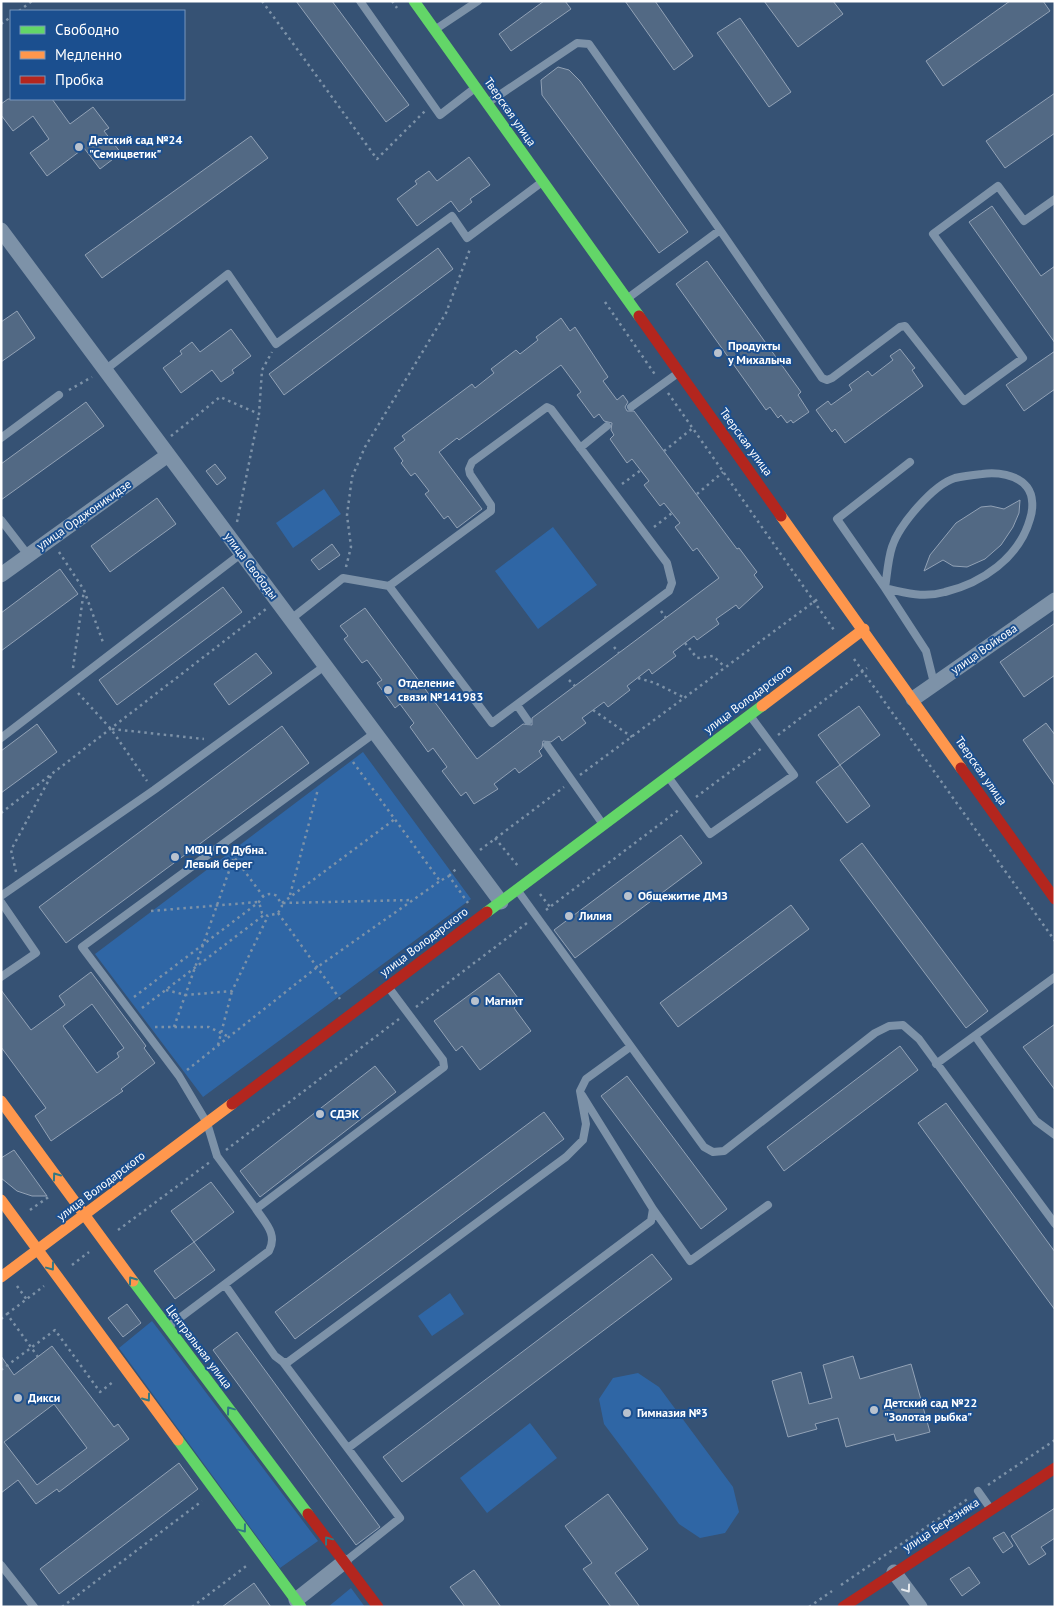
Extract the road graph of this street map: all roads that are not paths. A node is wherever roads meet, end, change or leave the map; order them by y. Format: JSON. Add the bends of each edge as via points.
{"nodes":[{"id":1,"x":360,"y":1,"type":"edge"},
{"id":2,"x":414,"y":1,"type":"edge"},
{"id":3,"x":478,"y":1,"type":"edge"},
{"id":4,"x":435,"y":30,"type":"junction"},
{"id":5,"x":476,"y":88,"type":"junction"},
{"id":6,"x":487,"y":104,"type":"junction"},
{"id":7,"x":543,"y":182,"type":"junction"},
{"id":8,"x":1055,"y":199,"type":"edge"},
{"id":9,"x":1,"y":230,"type":"edge"},
{"id":10,"x":720,"y":230,"type":"junction"},
{"id":11,"x":626,"y":299,"type":"junction"},
{"id":12,"x":105,"y":370,"type":"junction"},
{"id":13,"x":679,"y":372,"type":"junction"},
{"id":14,"x":58,"y":395,"type":"road end"},
{"id":15,"x":631,"y":407,"type":"dead end"},
{"id":16,"x":608,"y":426,"type":"dead end"},
{"id":17,"x":1,"y":438,"type":"edge"},
{"id":18,"x":580,"y":448,"type":"junction"},
{"id":19,"x":164,"y":450,"type":"junction"},
{"id":20,"x":910,"y":462,"type":"dead end"},
{"id":21,"x":1,"y":520,"type":"edge"},
{"id":22,"x":238,"y":548,"type":"junction"},
{"id":23,"x":28,"y":555,"type":"junction"},
{"id":24,"x":1,"y":575,"type":"edge"},
{"id":25,"x":389,"y":586,"type":"junction"},
{"id":26,"x":885,"y":588,"type":"junction"},
{"id":27,"x":1055,"y":600,"type":"edge"},
{"id":28,"x":291,"y":619,"type":"junction"},
{"id":29,"x":864,"y":629,"type":"junction"},
{"id":30,"x":326,"y":665,"type":"junction"},
{"id":31,"x":934,"y":683,"type":"junction"},
{"id":32,"x":913,"y":699,"type":"junction"},
{"id":33,"x":517,"y":705,"type":"junction"},
{"id":34,"x":749,"y":715,"type":"junction"},
{"id":35,"x":528,"y":721,"type":"dead end"},
{"id":36,"x":376,"y":732,"type":"junction"},
{"id":37,"x":1,"y":738,"type":"edge"},
{"id":38,"x":547,"y":745,"type":"dead end"},
{"id":39,"x":667,"y":777,"type":"junction"},
{"id":40,"x":604,"y":825,"type":"junction"},
{"id":41,"x":517,"y":890,"type":"junction"},
{"id":42,"x":1,"y":896,"type":"edge"},
{"id":43,"x":1055,"y":899,"type":"edge"},
{"id":44,"x":1,"y":902,"type":"edge"},
{"id":45,"x":501,"y":902,"type":"junction"},
{"id":46,"x":1,"y":977,"type":"edge"},
{"id":47,"x":1055,"y":977,"type":"edge"},
{"id":48,"x":388,"y":987,"type":"junction"},
{"id":49,"x":975,"y":1036,"type":"junction"},
{"id":50,"x":630,"y":1047,"type":"junction"},
{"id":51,"x":936,"y":1064,"type":"junction"},
{"id":52,"x":580,"y":1091,"type":"junction"},
{"id":53,"x":1,"y":1101,"type":"edge"},
{"id":54,"x":207,"y":1123,"type":"junction"},
{"id":55,"x":1055,"y":1135,"type":"edge"},
{"id":56,"x":1,"y":1200,"type":"edge"},
{"id":57,"x":768,"y":1205,"type":"dead end"},
{"id":58,"x":653,"y":1208,"type":"junction"},
{"id":59,"x":256,"y":1209,"type":"junction"},
{"id":60,"x":85,"y":1215,"type":"junction"},
{"id":61,"x":1055,"y":1224,"type":"edge"},
{"id":62,"x":38,"y":1250,"type":"junction"},
{"id":63,"x":1,"y":1277,"type":"edge"},
{"id":64,"x":225,"y":1285,"type":"junction"},
{"id":65,"x":167,"y":1327,"type":"junction"},
{"id":66,"x":283,"y":1362,"type":"junction"},
{"id":67,"x":348,"y":1448,"type":"junction"},
{"id":68,"x":1055,"y":1468,"type":"edge"},
{"id":69,"x":978,"y":1491,"type":"road end"},
{"id":70,"x":991,"y":1509,"type":"junction"},
{"id":71,"x":344,"y":1562,"type":"junction"},
{"id":72,"x":1,"y":1564,"type":"edge"},
{"id":73,"x":894,"y":1572,"type":"junction"},
{"id":74,"x":299,"y":1603,"type":"edge"},
{"id":75,"x":34,"y":1607,"type":"edge"},
{"id":76,"x":378,"y":1607,"type":"edge"},
{"id":77,"x":844,"y":1607,"type":"edge"},
{"id":78,"x":920,"y":1607,"type":"edge"}],
"edges":[{"from":1,"to":5,"type":"lane","via":[[440,114]]},
{"from":2,"to":4,"type":"main road","name":"Тверская улица"},
{"from":3,"to":4,"type":"lane"},
{"from":4,"to":5,"type":"main road","name":"Тверская улица"},
{"from":5,"to":6,"type":"main road","name":"Тверская улица"},
{"from":6,"to":7,"type":"main road","name":"Тверская улица"},
{"from":6,"to":10,"type":"lane","via":[[577,43],[589,44]]},
{"from":7,"to":11,"type":"main road","name":"Тверская улица"},
{"from":7,"to":12,"type":"lane","via":[[467,238],[452,216],[276,344],[228,274]]},
{"from":8,"to":10,"type":"lane","via":[[1024,221],[998,186],[933,234],[1023,358],[964,401],[906,326],[900,327],[832,378],[822,378]]},
{"from":9,"to":12,"type":"street","name":"улица Свободы"},
{"from":10,"to":11,"type":"lane"},
{"from":11,"to":13,"type":"main road","name":"Тверская улица"},
{"from":12,"to":19,"type":"street","name":"улица Свободы"},
{"from":13,"to":15,"type":"lane"},
{"from":13,"to":29,"type":"main road","name":"Тверская улица"},
{"from":14,"to":17,"type":"lane"},
{"from":16,"to":18,"type":"lane"},
{"from":18,"to":25,"type":"lane","via":[[550,409],[542,409],[472,462],[470,474],[491,505],[491,511]]},
{"from":18,"to":33,"type":"lane","via":[[666,563],[672,584],[669,591]]},
{"from":19,"to":22,"type":"street","name":"улица Свободы"},
{"from":19,"to":23,"type":"street","name":"улица Орджоникидзе"},
{"from":20,"to":26,"type":"lane","via":[[837,519]]},
{"from":21,"to":23,"type":"lane"},
{"from":22,"to":28,"type":"street","name":"улица Свободы"},
{"from":22,"to":37,"type":"lane","via":[[108,656]]},
{"from":23,"to":24,"type":"street","name":"улица Орджоникидзе"},
{"from":25,"to":28,"type":"lane","via":[[343,578]]},
{"from":25,"to":33,"type":"lane","via":[[492,723]]},
{"from":26,"to":26,"type":"lane","via":[[892,546],[909,516],[947,483],[991,473],[1011,476],[1028,487],[1034,508],[1028,528],[1012,554],[989,573],[943,593],[916,596]]},
{"from":26,"to":31,"type":"lane","via":[[926,652]]},
{"from":27,"to":31,"type":"street","name":"улица Войкова"},
{"from":28,"to":30,"type":"street","name":"улица Свободы"},
{"from":29,"to":32,"type":"main road","name":"Тверская улица"},
{"from":29,"to":34,"type":"main road","name":"улица Володарского"},
{"from":30,"to":36,"type":"street","name":"улица Свободы"},
{"from":30,"to":42,"type":"lane"},
{"from":31,"to":32,"type":"street","name":"улица Войкова"},
{"from":32,"to":43,"type":"main road","name":"Тверская улица"},
{"from":33,"to":35,"type":"lane"},
{"from":34,"to":39,"type":"main road","name":"улица Володарского"},
{"from":34,"to":39,"type":"lane","via":[[794,775],[710,834]]},
{"from":36,"to":45,"type":"street","name":"улица Свободы"},
{"from":36,"to":54,"type":"lane","via":[[82,947],[179,1076]]},
{"from":38,"to":40,"type":"lane"},
{"from":39,"to":40,"type":"main road","name":"улица Володарского"},
{"from":40,"to":41,"type":"main road","name":"улица Володарского"},
{"from":41,"to":45,"type":"main road","name":"улица Володарского"},
{"from":41,"to":50,"type":"lane"},
{"from":44,"to":46,"type":"lane","via":[[36,953]]},
{"from":45,"to":48,"type":"main road","name":"улица Володарского"},
{"from":47,"to":49,"type":"lane"},
{"from":48,"to":54,"type":"main road","name":"улица Володарского"},
{"from":48,"to":59,"type":"lane","via":[[443,1060],[444,1067]]},
{"from":49,"to":51,"type":"lane"},
{"from":49,"to":55,"type":"lane","via":[[1036,1121]]},
{"from":50,"to":51,"type":"lane","via":[[704,1147],[714,1152],[724,1151],[875,1033],[889,1026],[903,1025],[919,1039]]},
{"from":50,"to":52,"type":"lane","via":[[586,1079]]},
{"from":51,"to":61,"type":"lane"},
{"from":52,"to":58,"type":"lane"},
{"from":52,"to":66,"type":"lane","via":[[586,1124],[583,1140],[566,1157],[288,1362]]},
{"from":60,"to":53,"type":"main road","name":"Центральная улица","one_way":true},
{"from":54,"to":59,"type":"lane","via":[[217,1156]]},
{"from":54,"to":60,"type":"main road","name":"улица Володарского"},
{"from":56,"to":62,"type":"main road"},
{"from":57,"to":58,"type":"lane","via":[[690,1261]]},
{"from":58,"to":67,"type":"lane","via":[[651,1221]]},
{"from":59,"to":64,"type":"lane","via":[[272,1234],[273,1243],[269,1251]]},
{"from":60,"to":62,"type":"main road","name":"улица Володарского"},
{"from":65,"to":60,"type":"main road","name":"Центральная улица","one_way":true},
{"from":62,"to":63,"type":"main road","name":"улица Володарского"},
{"from":62,"to":74,"type":"main road","one_way":true},
{"from":64,"to":65,"type":"lane"},
{"from":64,"to":66,"type":"lane","via":[[275,1356]]},
{"from":71,"to":65,"type":"main road","name":"Центральная улица","one_way":true},
{"from":66,"to":67,"type":"lane"},
{"from":67,"to":71,"type":"lane","via":[[400,1518]]},
{"from":68,"to":70,"type":"main road","name":"улица Березняка"},
{"from":69,"to":70,"type":"lane"},
{"from":70,"to":73,"type":"main road","name":"улица Березняка"},
{"from":71,"to":74,"type":"street"},
{"from":71,"to":76,"type":"main road","name":"Центральная улица"},
{"from":72,"to":75,"type":"lane"},
{"from":73,"to":77,"type":"main road","name":"улица Березняка"},
{"from":73,"to":78,"type":"street","one_way":true}]}
